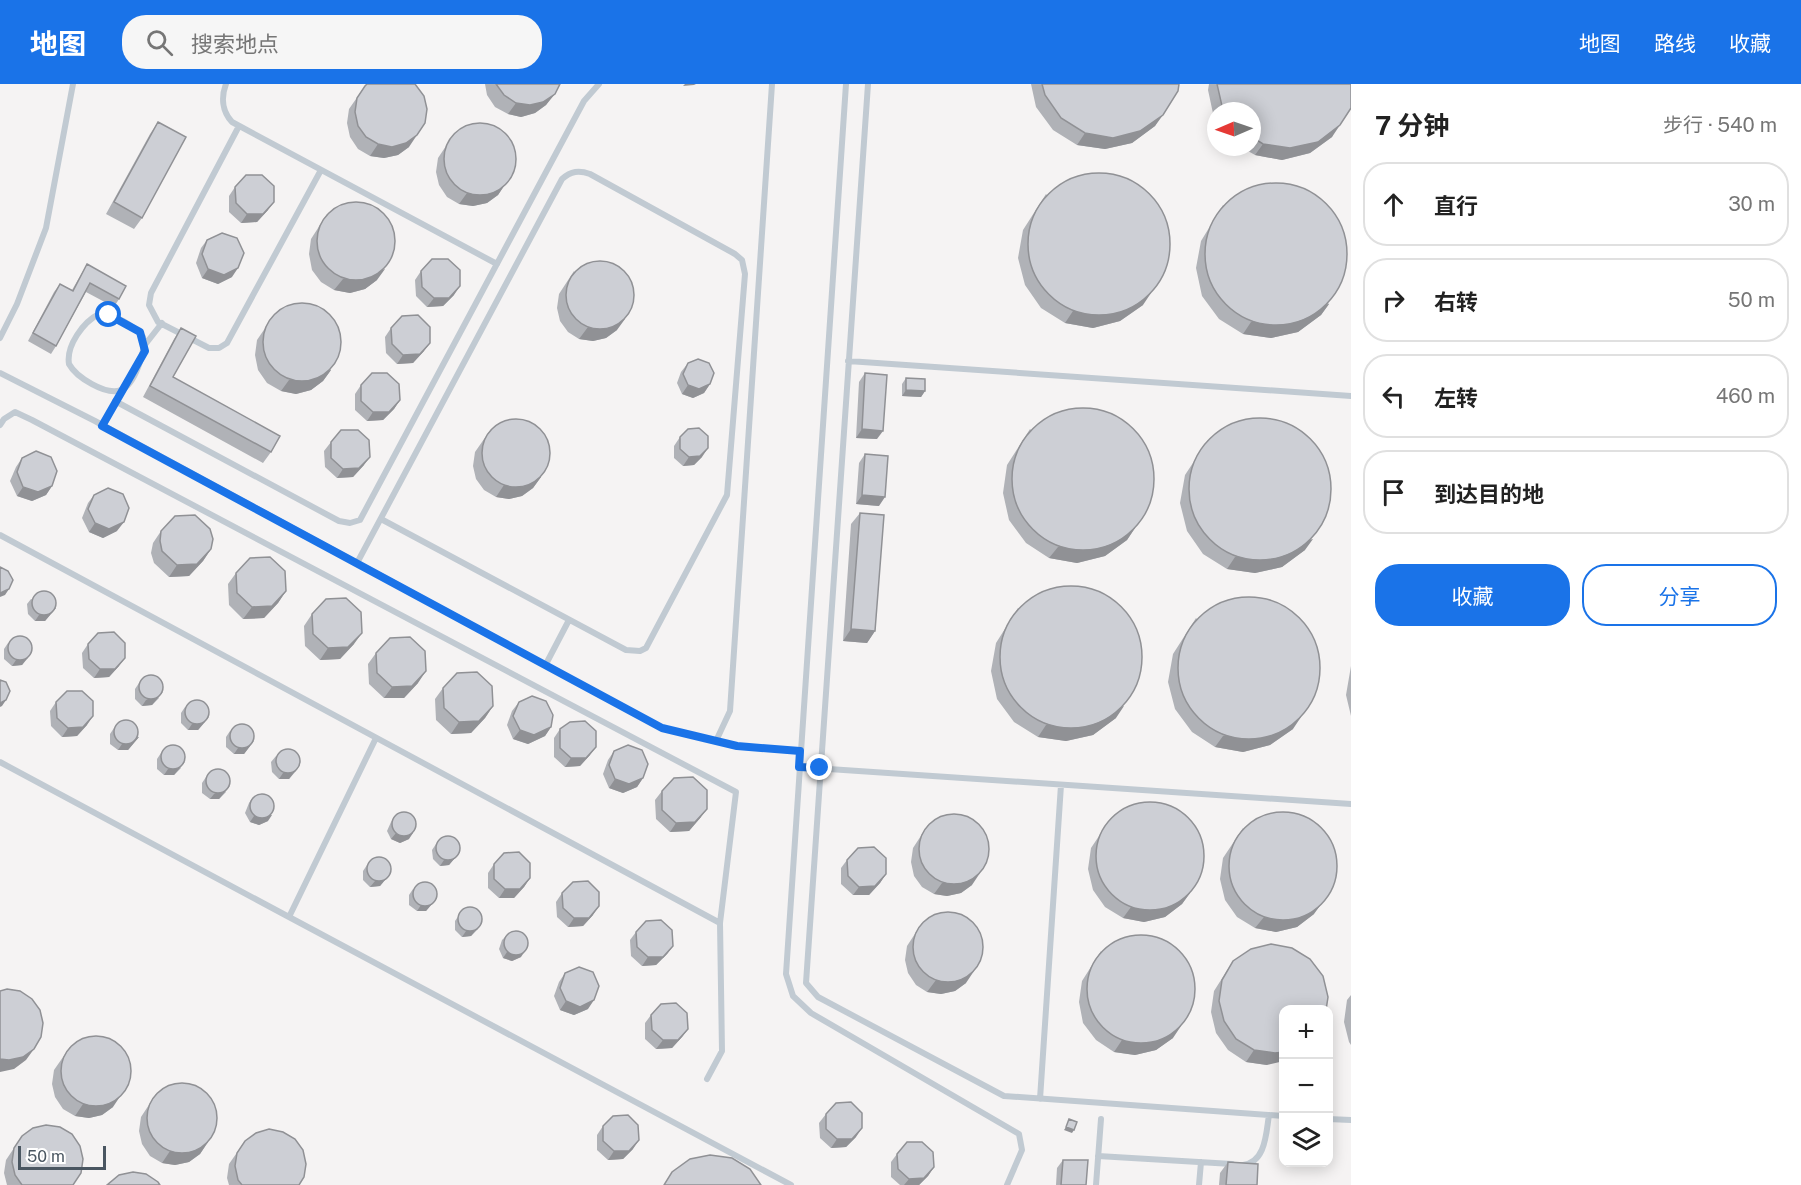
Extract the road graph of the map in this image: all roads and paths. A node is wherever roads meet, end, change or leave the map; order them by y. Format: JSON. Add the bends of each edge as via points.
{"nodes":[{"id":1,"x":73,"y":84,"type":"edge"},
{"id":2,"x":226,"y":84,"type":"edge"},
{"id":3,"x":599,"y":84,"type":"edge"},
{"id":4,"x":772,"y":84,"type":"edge"},
{"id":5,"x":846,"y":84,"type":"edge"},
{"id":6,"x":868,"y":84,"type":"edge"},
{"id":7,"x":239,"y":126,"type":"junction"},
{"id":8,"x":321,"y":170,"type":"junction"},
{"id":9,"x":497,"y":264,"type":"junction"},
{"id":10,"x":162,"y":323,"type":"junction"},
{"id":11,"x":0,"y":338,"type":"edge"},
{"id":12,"x":144,"y":346,"type":"junction"},
{"id":13,"x":848,"y":361,"type":"junction"},
{"id":14,"x":0,"y":373,"type":"edge"},
{"id":15,"x":122,"y":390,"type":"junction"},
{"id":16,"x":1351,"y":396,"type":"edge"},
{"id":17,"x":115,"y":401,"type":"junction"},
{"id":18,"x":0,"y":425,"type":"edge"},
{"id":19,"x":102,"y":426,"type":"junction"},
{"id":20,"x":381,"y":519,"type":"junction"},
{"id":21,"x":0,"y":535,"type":"edge"},
{"id":22,"x":357,"y":563,"type":"junction"},
{"id":23,"x":569,"y":620,"type":"junction"},
{"id":24,"x":546,"y":664,"type":"junction"},
{"id":25,"x":376,"y":738,"type":"junction"},
{"id":26,"x":716,"y":741,"type":"junction"},
{"id":27,"x":800,"y":751,"type":"junction"},
{"id":28,"x":0,"y":762,"type":"edge"},
{"id":29,"x":799,"y":767,"type":"junction"},
{"id":30,"x":820,"y":768,"type":"junction"},
{"id":31,"x":1061,"y":785,"type":"junction"},
{"id":32,"x":1351,"y":804,"type":"edge"},
{"id":33,"x":288,"y":917,"type":"junction"},
{"id":34,"x":720,"y":923,"type":"junction"},
{"id":35,"x":707,"y":1079,"type":"dead end"},
{"id":36,"x":1040,"y":1099,"type":"junction"},
{"id":37,"x":1269,"y":1114,"type":"junction"},
{"id":38,"x":1279,"y":1115,"type":"edge"},
{"id":39,"x":1101,"y":1119,"type":"dead end"},
{"id":40,"x":1333,"y":1119,"type":"edge"},
{"id":41,"x":1351,"y":1120,"type":"edge"},
{"id":42,"x":1098,"y":1156,"type":"junction"},
{"id":43,"x":1201,"y":1162,"type":"junction"},
{"id":44,"x":791,"y":1185,"type":"edge"},
{"id":45,"x":1007,"y":1185,"type":"edge"},
{"id":46,"x":1096,"y":1185,"type":"edge"},
{"id":47,"x":1199,"y":1185,"type":"edge"}],
"edges":[{"from":1,"to":11,"type":"lane","via":[[46,228]]},
{"from":2,"to":7,"type":"lane","via":[[222,93],[224,109],[227,117]]},
{"from":3,"to":9,"type":"lane","via":[[584,102]]},
{"from":4,"to":26,"type":"lane","via":[[730,711]]},
{"from":5,"to":27,"type":"lane"},
{"from":6,"to":13,"type":"lane"},
{"from":7,"to":8,"type":"lane"},
{"from":7,"to":10,"type":"lane","via":[[151,293],[151,312]]},
{"from":8,"to":9,"type":"lane"},
{"from":8,"to":10,"type":"lane","via":[[227,344],[209,348]]},
{"from":9,"to":17,"type":"lane","via":[[364,515],[356,522],[339,521]]},
{"from":10,"to":12,"type":"lane"},
{"from":12,"to":15,"type":"lane","via":[[142,358]]},
{"from":12,"to":15,"type":"lane","via":[[140,332],[104,314],[84,324],[70,352],[69,364],[77,374],[105,389]]},
{"from":13,"to":16,"type":"lane"},
{"from":13,"to":30,"type":"lane"},
{"from":14,"to":19,"type":"lane"},
{"from":15,"to":17,"type":"lane"},
{"from":17,"to":19,"type":"lane"},
{"from":18,"to":34,"type":"lane","via":[[15,412],[32,420],[736,792]]},
{"from":19,"to":22,"type":"lane"},
{"from":20,"to":22,"type":"lane"},
{"from":20,"to":23,"type":"lane"},
{"from":20,"to":23,"type":"lane","via":[[562,180],[575,171],[590,174],[735,254],[742,260],[745,274],[729,486],[723,506],[646,648],[626,650]]},
{"from":21,"to":25,"type":"lane"},
{"from":22,"to":24,"type":"lane"},
{"from":23,"to":24,"type":"lane"},
{"from":24,"to":26,"type":"lane","via":[[662,728]]},
{"from":25,"to":33,"type":"lane"},
{"from":25,"to":34,"type":"lane"},
{"from":26,"to":27,"type":"lane"},
{"from":27,"to":29,"type":"lane"},
{"from":28,"to":33,"type":"lane"},
{"from":29,"to":30,"type":"lane"},
{"from":29,"to":45,"type":"lane","via":[[786,957],[786,974],[793,996],[811,1013],[1018,1134],[1023,1150]]},
{"from":30,"to":31,"type":"lane"},
{"from":30,"to":36,"type":"lane","via":[[808,988],[995,1093]]},
{"from":31,"to":32,"type":"lane"},
{"from":31,"to":36,"type":"lane"},
{"from":33,"to":44,"type":"lane"},
{"from":34,"to":35,"type":"lane","via":[[722,1051]]},
{"from":36,"to":37,"type":"lane"},
{"from":37,"to":38,"type":"lane"},
{"from":37,"to":43,"type":"lane","via":[[1262,1150],[1252,1163]]},
{"from":39,"to":42,"type":"lane"},
{"from":40,"to":41,"type":"lane"},
{"from":42,"to":43,"type":"lane"},
{"from":42,"to":46,"type":"lane"},
{"from":43,"to":47,"type":"lane"}]}
